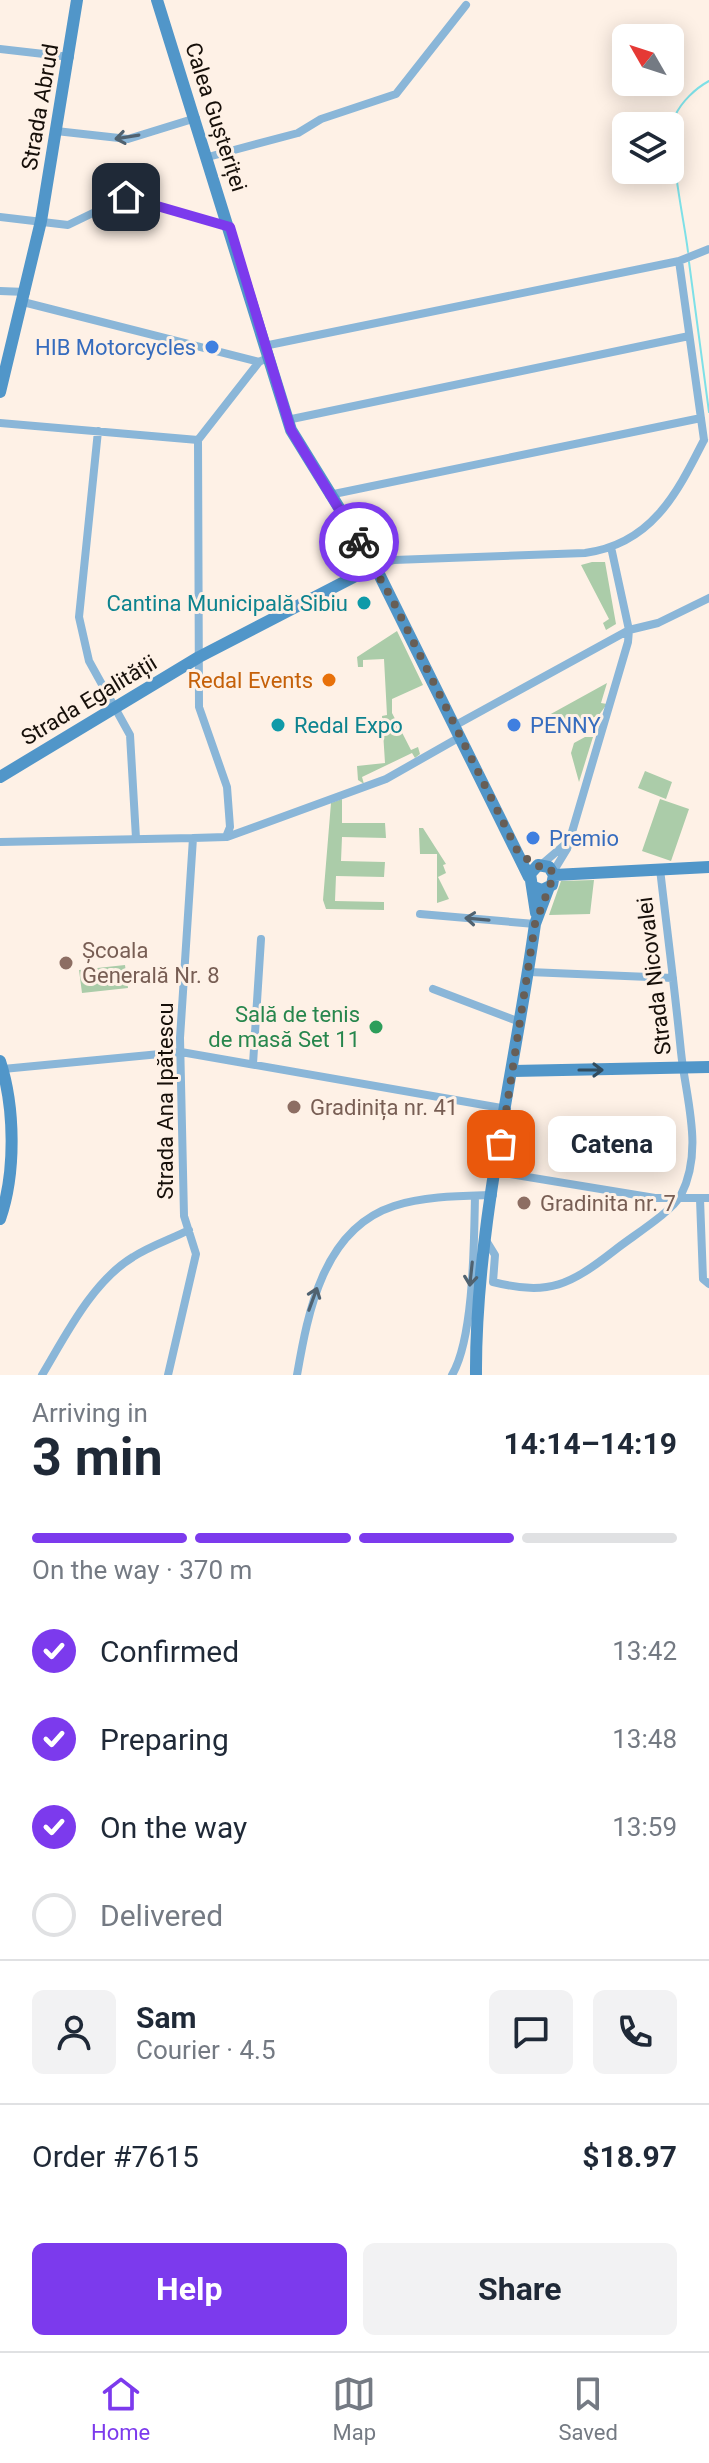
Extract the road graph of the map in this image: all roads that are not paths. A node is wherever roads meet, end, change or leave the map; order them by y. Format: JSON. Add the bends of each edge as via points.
{"nodes":[{"id":1,"x":77,"y":0,"type":"edge"},
{"id":2,"x":157,"y":0,"type":"edge"},
{"id":3,"x":466,"y":5,"type":"dead end"},
{"id":4,"x":0,"y":49,"type":"edge"},
{"id":5,"x":70,"y":57,"type":"junction"},
{"id":6,"x":196,"y":118,"type":"junction"},
{"id":7,"x":56,"y":131,"type":"junction"},
{"id":8,"x":208,"y":157,"type":"junction"},
{"id":9,"x":0,"y":217,"type":"edge"},
{"id":10,"x":41,"y":221,"type":"junction"},
{"id":11,"x":230,"y":227,"type":"junction"},
{"id":12,"x":709,"y":249,"type":"edge"},
{"id":13,"x":685,"y":260,"type":"junction"},
{"id":14,"x":0,"y":291,"type":"edge"},
{"id":15,"x":24,"y":297,"type":"junction"},
{"id":16,"x":689,"y":336,"type":"junction"},
{"id":17,"x":263,"y":355,"type":"junction"},
{"id":18,"x":0,"y":392,"type":"edge"},
{"id":19,"x":701,"y":418,"type":"junction"},
{"id":20,"x":287,"y":420,"type":"junction"},
{"id":21,"x":0,"y":423,"type":"edge"},
{"id":22,"x":98,"y":431,"type":"junction"},
{"id":23,"x":706,"y":439,"type":"edge"},
{"id":24,"x":198,"y":440,"type":"junction"},
{"id":25,"x":329,"y":495,"type":"junction"},
{"id":26,"x":611,"y":547,"type":"junction"},
{"id":27,"x":375,"y":566,"type":"junction"},
{"id":28,"x":709,"y":598,"type":"edge"},
{"id":29,"x":629,"y":630,"type":"junction"},
{"id":30,"x":199,"y":657,"type":"junction"},
{"id":31,"x":115,"y":706,"type":"junction"},
{"id":32,"x":457,"y":731,"type":"junction"},
{"id":33,"x":0,"y":777,"type":"edge"},
{"id":34,"x":226,"y":837,"type":"junction"},
{"id":35,"x":136,"y":838,"type":"junction"},
{"id":36,"x":193,"y":838,"type":"junction"},
{"id":37,"x":569,"y":840,"type":"junction"},
{"id":38,"x":0,"y":842,"type":"edge"},
{"id":39,"x":709,"y":867,"type":"edge"},
{"id":40,"x":660,"y":869,"type":"junction"},
{"id":41,"x":535,"y":874,"type":"junction"},
{"id":42,"x":552,"y":878,"type":"junction"},
{"id":43,"x":420,"y":914,"type":"dead end"},
{"id":44,"x":536,"y":921,"type":"junction"},
{"id":45,"x":261,"y":939,"type":"dead end"},
{"id":46,"x":529,"y":972,"type":"junction"},
{"id":47,"x":673,"y":978,"type":"junction"},
{"id":48,"x":433,"y":989,"type":"dead end"},
{"id":49,"x":520,"y":1022,"type":"junction"},
{"id":50,"x":181,"y":1052,"type":"junction"},
{"id":51,"x":253,"y":1064,"type":"junction"},
{"id":52,"x":1,"y":1065,"type":"edge"},
{"id":53,"x":709,"y":1067,"type":"edge"},
{"id":54,"x":683,"y":1069,"type":"junction"},
{"id":55,"x":513,"y":1071,"type":"junction"},
{"id":56,"x":507,"y":1109,"type":"junction"},
{"id":57,"x":6,"y":1156,"type":"edge"},
{"id":58,"x":497,"y":1172,"type":"junction"},
{"id":59,"x":493,"y":1195,"type":"junction"},
{"id":60,"x":475,"y":1196,"type":"junction"},
{"id":61,"x":704,"y":1199,"type":"edge"},
{"id":62,"x":679,"y":1200,"type":"junction"},
{"id":63,"x":0,"y":1219,"type":"edge"},
{"id":64,"x":189,"y":1230,"type":"junction"},
{"id":65,"x":487,"y":1242,"type":"junction"},
{"id":66,"x":709,"y":1284,"type":"edge"},
{"id":67,"x":42,"y":1375,"type":"edge"},
{"id":68,"x":168,"y":1375,"type":"edge"},
{"id":69,"x":297,"y":1375,"type":"edge"},
{"id":70,"x":452,"y":1375,"type":"edge"},
{"id":71,"x":476,"y":1375,"type":"edge"}],
"edges":[{"from":1,"to":5,"type":"main road","name":"Strada Abrud"},
{"from":2,"to":6,"type":"main road","name":"Calea Gușteriței"},
{"from":3,"to":8,"type":"street","via":[[396,94],[321,119],[298,133]]},
{"from":4,"to":5,"type":"street"},
{"from":5,"to":7,"type":"main road","name":"Strada Abrud"},
{"from":6,"to":7,"type":"street","one_way":true,"via":[[128,139]]},
{"from":6,"to":8,"type":"main road","name":"Calea Gușteriței"},
{"from":7,"to":10,"type":"main road","name":"Strada Abrud"},
{"from":8,"to":11,"type":"main road","name":"Calea Gușteriței"},
{"from":9,"to":10,"type":"street"},
{"from":10,"to":11,"type":"street","via":[[76,223],[126,197]]},
{"from":10,"to":15,"type":"main road","name":"Strada Abrud"},
{"from":11,"to":17,"type":"main road","name":"Calea Gușteriței"},
{"from":12,"to":13,"type":"street"},
{"from":13,"to":16,"type":"street"},
{"from":13,"to":17,"type":"street"},
{"from":14,"to":15,"type":"street"},
{"from":15,"to":17,"type":"street"},
{"from":15,"to":18,"type":"main road","name":"Strada Abrud"},
{"from":16,"to":19,"type":"street"},
{"from":16,"to":20,"type":"street"},
{"from":17,"to":20,"type":"main road","name":"Calea Gușteriței"},
{"from":17,"to":24,"type":"street"},
{"from":19,"to":23,"type":"street"},
{"from":19,"to":25,"type":"street"},
{"from":20,"to":25,"type":"main road","name":"Calea Gușteriței"},
{"from":21,"to":22,"type":"street"},
{"from":22,"to":24,"type":"street"},
{"from":22,"to":31,"type":"street","via":[[79,617],[89,661]]},
{"from":23,"to":26,"type":"street","via":[[669,506]]},
{"from":24,"to":30,"type":"street"},
{"from":25,"to":27,"type":"main road","name":"Calea Gușteriței"},
{"from":26,"to":27,"type":"street","via":[[585,553],[394,560]]},
{"from":26,"to":29,"type":"street"},
{"from":27,"to":30,"type":"main road","name":"Strada Egalității"},
{"from":27,"to":32,"type":"main road","name":"Calea Gușteriței"},
{"from":28,"to":29,"type":"street","via":[[658,623]]},
{"from":29,"to":32,"type":"street"},
{"from":29,"to":37,"type":"street"},
{"from":30,"to":31,"type":"main road","name":"Strada Egalității"},
{"from":30,"to":34,"type":"street","via":[[201,716],[230,799]]},
{"from":31,"to":33,"type":"main road","name":"Strada Egalității"},
{"from":31,"to":35,"type":"street","via":[[132,743]]},
{"from":32,"to":34,"type":"street","via":[[386,779]]},
{"from":32,"to":41,"type":"main road","name":"Calea Gușteriței","via":[[518,852]]},
{"from":34,"to":36,"type":"street"},
{"from":35,"to":36,"type":"street"},
{"from":35,"to":38,"type":"street"},
{"from":36,"to":50,"type":"street","name":"Strada Ana Ipătescu"},
{"from":37,"to":41,"type":"street"},
{"from":37,"to":42,"type":"street"},
{"from":39,"to":40,"type":"main road"},
{"from":40,"to":42,"type":"main road"},
{"from":40,"to":47,"type":"street","name":"Strada Nicovalei"},
{"from":41,"to":42,"type":"main road"},
{"from":41,"to":42,"type":"main road","name":"Calea Gușteriței"},
{"from":41,"to":44,"type":"main road"},
{"from":42,"to":44,"type":"main road"},
{"from":44,"to":43,"type":"street","one_way":true},
{"from":44,"to":46,"type":"main road"},
{"from":45,"to":51,"type":"street"},
{"from":46,"to":47,"type":"street"},
{"from":46,"to":49,"type":"main road"},
{"from":47,"to":54,"type":"street","name":"Strada Nicovalei"},
{"from":48,"to":49,"type":"street"},
{"from":49,"to":55,"type":"main road"},
{"from":50,"to":51,"type":"street"},
{"from":50,"to":52,"type":"street"},
{"from":50,"to":64,"type":"street","name":"Strada Ana Ipătescu","via":[[184,1216]]},
{"from":51,"to":56,"type":"street"},
{"from":52,"to":57,"type":"main road"},
{"from":53,"to":54,"type":"main road"},
{"from":55,"to":54,"type":"main road","one_way":true},
{"from":54,"to":62,"type":"street","name":"Strada Nicovalei","via":[[692,1155]]},
{"from":55,"to":56,"type":"main road"},
{"from":56,"to":58,"type":"main road"},
{"from":57,"to":63,"type":"main road","via":[[12,1179]]},
{"from":58,"to":59,"type":"main road"},
{"from":58,"to":62,"type":"street"},
{"from":59,"to":60,"type":"street"},
{"from":59,"to":65,"type":"main road"},
{"from":69,"to":60,"type":"street","one_way":true,"via":[[317,1288],[353,1232],[391,1207]]},
{"from":60,"to":70,"type":"street","one_way":true,"via":[[462,1348]]},
{"from":61,"to":62,"type":"street"},
{"from":61,"to":66,"type":"street","via":[[703,1279]]},
{"from":62,"to":65,"type":"street","via":[[593,1267],[553,1288],[493,1282],[495,1255]]},
{"from":64,"to":67,"type":"street","via":[[133,1257],[115,1272],[77,1318]]},
{"from":64,"to":68,"type":"street","name":"Strada Ana Ipătescu","via":[[196,1254]]},
{"from":65,"to":71,"type":"main road"}]}
